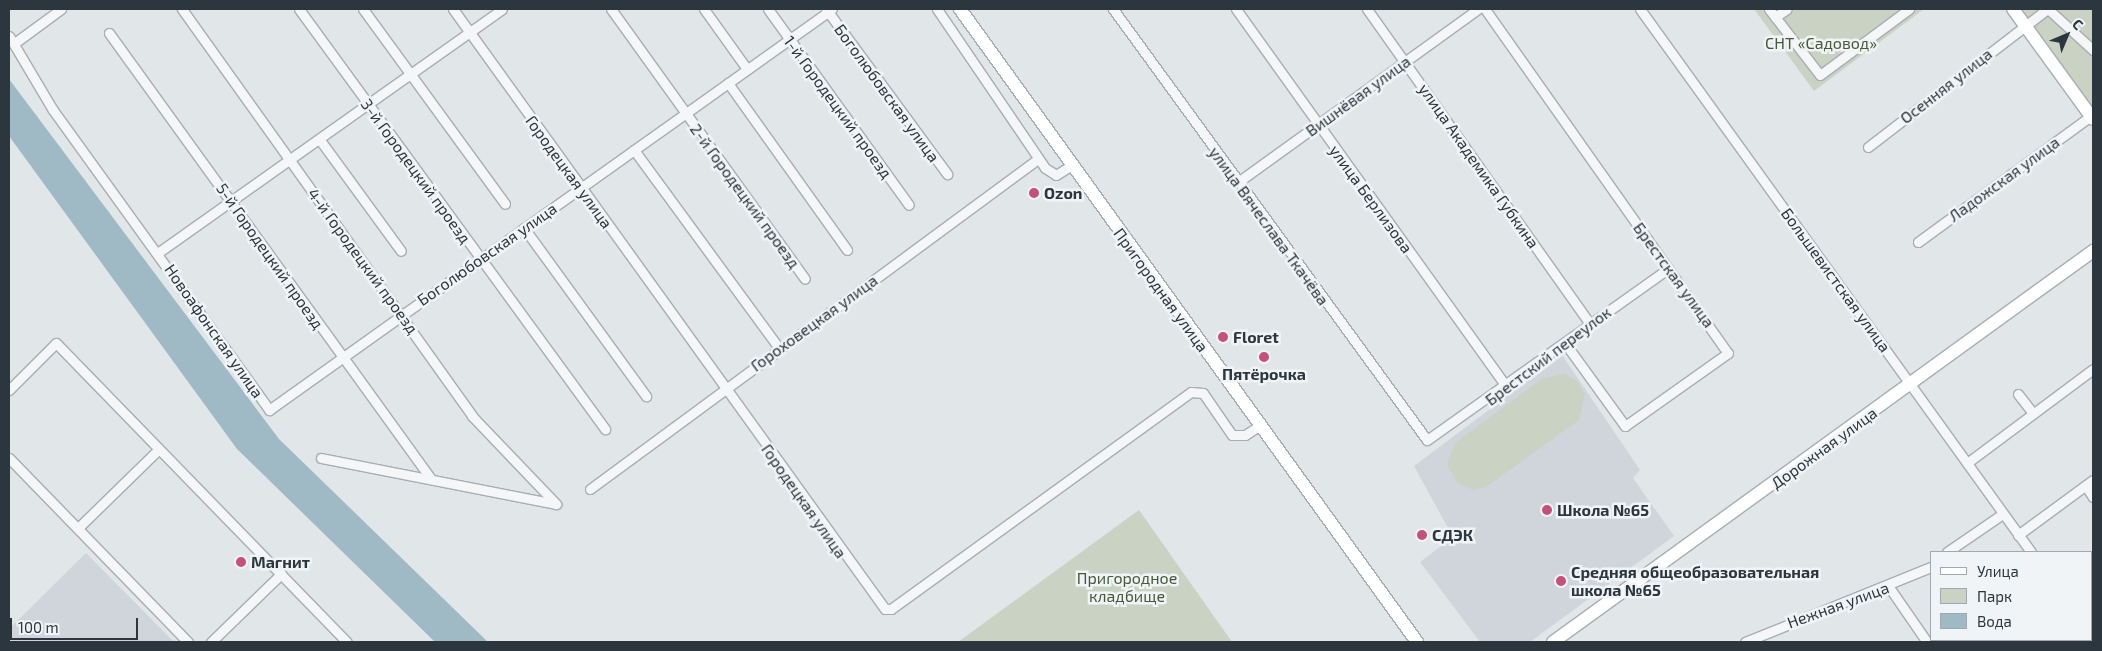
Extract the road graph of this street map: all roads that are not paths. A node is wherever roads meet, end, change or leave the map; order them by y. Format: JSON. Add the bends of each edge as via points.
{"nodes":[{"id":1,"x":61,"y":9,"type":"edge"},
{"id":2,"x":182,"y":9,"type":"edge"},
{"id":3,"x":299,"y":9,"type":"edge"},
{"id":4,"x":363,"y":9,"type":"edge"},
{"id":5,"x":453,"y":9,"type":"edge"},
{"id":6,"x":502,"y":9,"type":"edge"},
{"id":7,"x":611,"y":9,"type":"edge"},
{"id":8,"x":704,"y":9,"type":"edge"},
{"id":9,"x":768,"y":9,"type":"edge"},
{"id":10,"x":937,"y":9,"type":"edge"},
{"id":11,"x":960,"y":9,"type":"edge"},
{"id":12,"x":1113,"y":9,"type":"edge"},
{"id":13,"x":1236,"y":9,"type":"edge"},
{"id":14,"x":1367,"y":9,"type":"edge"},
{"id":15,"x":1478,"y":9,"type":"edge"},
{"id":16,"x":1485,"y":9,"type":"edge"},
{"id":17,"x":1640,"y":9,"type":"edge"},
{"id":18,"x":1769,"y":9,"type":"edge"},
{"id":19,"x":1787,"y":9,"type":"edge"},
{"id":20,"x":1909,"y":9,"type":"edge"},
{"id":21,"x":2013,"y":9,"type":"edge"},
{"id":22,"x":2048,"y":9,"type":"edge"},
{"id":23,"x":829,"y":10,"type":"edge"},
{"id":24,"x":1776,"y":17,"type":"junction"},
{"id":25,"x":2024,"y":24,"type":"junction"},
{"id":26,"x":469,"y":32,"type":"junction"},
{"id":27,"x":109,"y":33,"type":"dead end"},
{"id":28,"x":12,"y":39,"type":"edge"},
{"id":29,"x":790,"y":39,"type":"junction"},
{"id":30,"x":2093,"y":50,"type":"edge"},
{"id":31,"x":1405,"y":61,"type":"junction"},
{"id":32,"x":747,"y":69,"type":"junction"},
{"id":33,"x":410,"y":75,"type":"junction"},
{"id":34,"x":728,"y":83,"type":"junction"},
{"id":35,"x":369,"y":105,"type":"junction"},
{"id":36,"x":685,"y":114,"type":"junction"},
{"id":37,"x":2092,"y":117,"type":"edge"},
{"id":38,"x":1318,"y":125,"type":"junction"},
{"id":39,"x":320,"y":140,"type":"junction"},
{"id":40,"x":1868,"y":148,"type":"dead end"},
{"id":41,"x":634,"y":150,"type":"junction"},
{"id":42,"x":1038,"y":159,"type":"junction"},
{"id":43,"x":291,"y":160,"type":"junction"},
{"id":44,"x":1072,"y":165,"type":"junction"},
{"id":45,"x":947,"y":174,"type":"dead end"},
{"id":46,"x":1238,"y":182,"type":"junction"},
{"id":47,"x":580,"y":188,"type":"junction"},
{"id":48,"x":232,"y":201,"type":"junction"},
{"id":49,"x":505,"y":204,"type":"dead end"},
{"id":50,"x":908,"y":205,"type":"dead end"},
{"id":51,"x":524,"y":228,"type":"junction"},
{"id":52,"x":1918,"y":242,"type":"dead end"},
{"id":53,"x":847,"y":250,"type":"dead end"},
{"id":54,"x":401,"y":251,"type":"dead end"},
{"id":55,"x":159,"y":252,"type":"junction"},
{"id":56,"x":2092,"y":254,"type":"edge"},
{"id":57,"x":480,"y":259,"type":"junction"},
{"id":58,"x":1668,"y":268,"type":"junction"},
{"id":59,"x":805,"y":279,"type":"dead end"},
{"id":60,"x":402,"y":314,"type":"junction"},
{"id":61,"x":1590,"y":324,"type":"junction"},
{"id":62,"x":1565,"y":343,"type":"junction"},
{"id":63,"x":779,"y":348,"type":"junction"},
{"id":64,"x":342,"y":357,"type":"junction"},
{"id":65,"x":2093,"y":370,"type":"edge"},
{"id":66,"x":1912,"y":384,"type":"junction"},
{"id":67,"x":724,"y":388,"type":"junction"},
{"id":68,"x":1507,"y":388,"type":"junction"},
{"id":69,"x":9,"y":390,"type":"edge"},
{"id":70,"x":2018,"y":394,"type":"dead end"},
{"id":71,"x":646,"y":396,"type":"dead end"},
{"id":72,"x":269,"y":410,"type":"joint"},
{"id":73,"x":2033,"y":412,"type":"junction"},
{"id":74,"x":1259,"y":426,"type":"junction"},
{"id":75,"x":605,"y":429,"type":"dead end"},
{"id":76,"x":1427,"y":440,"type":"joint"},
{"id":77,"x":159,"y":449,"type":"junction"},
{"id":78,"x":9,"y":458,"type":"edge"},
{"id":79,"x":321,"y":458,"type":"dead end"},
{"id":80,"x":1967,"y":463,"type":"junction"},
{"id":81,"x":431,"y":479,"type":"junction"},
{"id":82,"x":2089,"y":483,"type":"edge"},
{"id":83,"x":590,"y":489,"type":"dead end"},
{"id":84,"x":2093,"y":497,"type":"edge"},
{"id":85,"x":2001,"y":515,"type":"junction"},
{"id":86,"x":78,"y":528,"type":"junction"},
{"id":87,"x":2018,"y":535,"type":"junction"},
{"id":88,"x":1948,"y":551,"type":"edge"},
{"id":89,"x":2029,"y":551,"type":"edge"},
{"id":90,"x":1930,"y":567,"type":"edge"},
{"id":91,"x":281,"y":574,"type":"junction"},
{"id":92,"x":1889,"y":586,"type":"junction"},
{"id":93,"x":188,"y":642,"type":"edge"},
{"id":94,"x":211,"y":642,"type":"edge"},
{"id":95,"x":347,"y":642,"type":"edge"},
{"id":96,"x":1417,"y":642,"type":"edge"},
{"id":97,"x":1553,"y":642,"type":"edge"},
{"id":98,"x":1745,"y":642,"type":"edge"},
{"id":99,"x":1927,"y":642,"type":"edge"}],
"edges":[{"from":1,"to":28,"type":"street"},
{"from":2,"to":43,"type":"street","name":"4-й Городецкий проезд"},
{"from":3,"to":35,"type":"street","name":"3-й Городецкий проезд"},
{"from":4,"to":33,"type":"street"},
{"from":5,"to":26,"type":"street","name":"Городецкая улица"},
{"from":6,"to":26,"type":"street"},
{"from":7,"to":36,"type":"street","name":"2-й Городецкий проезд"},
{"from":8,"to":32,"type":"street"},
{"from":9,"to":29,"type":"street","name":"1-й Городецкий проезд"},
{"from":10,"to":42,"type":"street"},
{"from":11,"to":44,"type":"street","name":"Пригородная улица"},
{"from":12,"to":46,"type":"street","name":"улица Вячеслава Ткачёва"},
{"from":13,"to":38,"type":"street","name":"улица Берлизова"},
{"from":14,"to":31,"type":"street","name":"улица Академика Губкина"},
{"from":15,"to":31,"type":"street","name":"Вишнёвая улица"},
{"from":16,"to":58,"type":"street","name":"Брестская улица"},
{"from":17,"to":66,"type":"street","name":"Большевистская улица"},
{"from":18,"to":24,"type":"street"},
{"from":19,"to":24,"type":"street"},
{"from":20,"to":24,"type":"street","via":[[1820,75]]},
{"from":21,"to":25,"type":"street"},
{"from":22,"to":25,"type":"street","name":"Осенняя улица","via":[[2033,23]]},
{"from":22,"to":30,"type":"street"},
{"from":23,"to":29,"type":"street","name":"Боголюбовская улица"},
{"from":23,"to":45,"type":"street","name":"Боголюбовская улица"},
{"from":25,"to":37,"type":"street"},
{"from":25,"to":40,"type":"street","name":"Осенняя улица"},
{"from":26,"to":33,"type":"street"},
{"from":26,"to":47,"type":"street","name":"Городецкая улица"},
{"from":27,"to":48,"type":"street","name":"5-й Городецкий проезд"},
{"from":28,"to":55,"type":"street","name":"Новоафонская улица","via":[[53,110]]},
{"from":29,"to":32,"type":"street","name":"Боголюбовская улица"},
{"from":29,"to":50,"type":"street","name":"1-й Городецкий проезд"},
{"from":31,"to":38,"type":"street","name":"Вишнёвая улица"},
{"from":31,"to":61,"type":"street","name":"улица Академика Губкина"},
{"from":32,"to":34,"type":"street","name":"Боголюбовская улица"},
{"from":33,"to":35,"type":"street"},
{"from":33,"to":49,"type":"street"},
{"from":34,"to":36,"type":"street","name":"Боголюбовская улица"},
{"from":34,"to":53,"type":"street"},
{"from":35,"to":39,"type":"street"},
{"from":35,"to":57,"type":"street","name":"3-й Городецкий проезд"},
{"from":36,"to":41,"type":"street","name":"Боголюбовская улица"},
{"from":36,"to":59,"type":"street","name":"2-й Городецкий проезд"},
{"from":37,"to":52,"type":"street","name":"Ладожская улица"},
{"from":38,"to":46,"type":"street","name":"Вишнёвая улица"},
{"from":38,"to":68,"type":"street","name":"улица Берлизова"},
{"from":39,"to":43,"type":"street"},
{"from":39,"to":54,"type":"street"},
{"from":41,"to":47,"type":"street","name":"Боголюбовская улица"},
{"from":41,"to":63,"type":"street"},
{"from":42,"to":44,"type":"street","via":[[1056,175]]},
{"from":42,"to":63,"type":"street","name":"Гороховецкая улица"},
{"from":43,"to":48,"type":"street"},
{"from":43,"to":60,"type":"street","name":"4-й Городецкий проезд"},
{"from":44,"to":74,"type":"street","name":"Пригородная улица"},
{"from":46,"to":76,"type":"street","name":"улица Вячеслава Ткачёва"},
{"from":47,"to":51,"type":"street","name":"Боголюбовская улица"},
{"from":47,"to":67,"type":"street","name":"Городецкая улица"},
{"from":48,"to":55,"type":"street"},
{"from":48,"to":64,"type":"street","name":"5-й Городецкий проезд"},
{"from":51,"to":57,"type":"street","name":"Боголюбовская улица"},
{"from":51,"to":71,"type":"street"},
{"from":55,"to":72,"type":"street","name":"Новоафонская улица"},
{"from":56,"to":66,"type":"street","name":"Дорожная улица","via":[[1982,338]]},
{"from":57,"to":60,"type":"street","name":"Боголюбовская улица"},
{"from":57,"to":75,"type":"street","name":"3-й Городецкий проезд"},
{"from":58,"to":61,"type":"street","name":"Брестский переулок"},
{"from":58,"to":62,"type":"street","name":"Брестская улица","via":[[1728,349],[1726,357],[1625,426]]},
{"from":60,"to":64,"type":"street","name":"Боголюбовская улица"},
{"from":60,"to":81,"type":"street","name":"4-й Городецкий проезд","via":[[472,416],[556,504]]},
{"from":61,"to":62,"type":"street","name":"Брестский переулок"},
{"from":62,"to":68,"type":"street","name":"Брестский переулок"},
{"from":63,"to":67,"type":"street","name":"Гороховецкая улица"},
{"from":64,"to":72,"type":"street","name":"Боголюбовская улица"},
{"from":64,"to":81,"type":"street","name":"5-й Городецкий проезд"},
{"from":65,"to":73,"type":"street"},
{"from":66,"to":80,"type":"street","name":"Большевистская улица"},
{"from":66,"to":97,"type":"street","name":"Дорожная улица","via":[[1670,553]]},
{"from":67,"to":74,"type":"street","name":"Городецкая улица","via":[[885,609],[891,609],[1191,392],[1203,393],[1232,435],[1245,435]]},
{"from":67,"to":83,"type":"street","name":"Гороховецкая улица"},
{"from":68,"to":76,"type":"street","name":"Брестский переулок"},
{"from":69,"to":77,"type":"street","via":[[56,343]]},
{"from":70,"to":73,"type":"street"},
{"from":73,"to":80,"type":"street"},
{"from":74,"to":96,"type":"street","name":"Пригородная улица"},
{"from":77,"to":86,"type":"street"},
{"from":77,"to":91,"type":"street"},
{"from":78,"to":86,"type":"street"},
{"from":79,"to":81,"type":"street"},
{"from":80,"to":85,"type":"street","name":"Большевистская улица"},
{"from":82,"to":84,"type":"street"},
{"from":82,"to":87,"type":"street"},
{"from":85,"to":87,"type":"street","name":"Большевистская улица"},
{"from":85,"to":88,"type":"street"},
{"from":86,"to":93,"type":"street"},
{"from":87,"to":89,"type":"street","name":"Большевистская улица"},
{"from":90,"to":92,"type":"street","name":"Нежная улица"},
{"from":91,"to":94,"type":"street"},
{"from":91,"to":95,"type":"street"},
{"from":92,"to":98,"type":"street","name":"Нежная улица","via":[[1853,596]]},
{"from":92,"to":99,"type":"street"}]}
